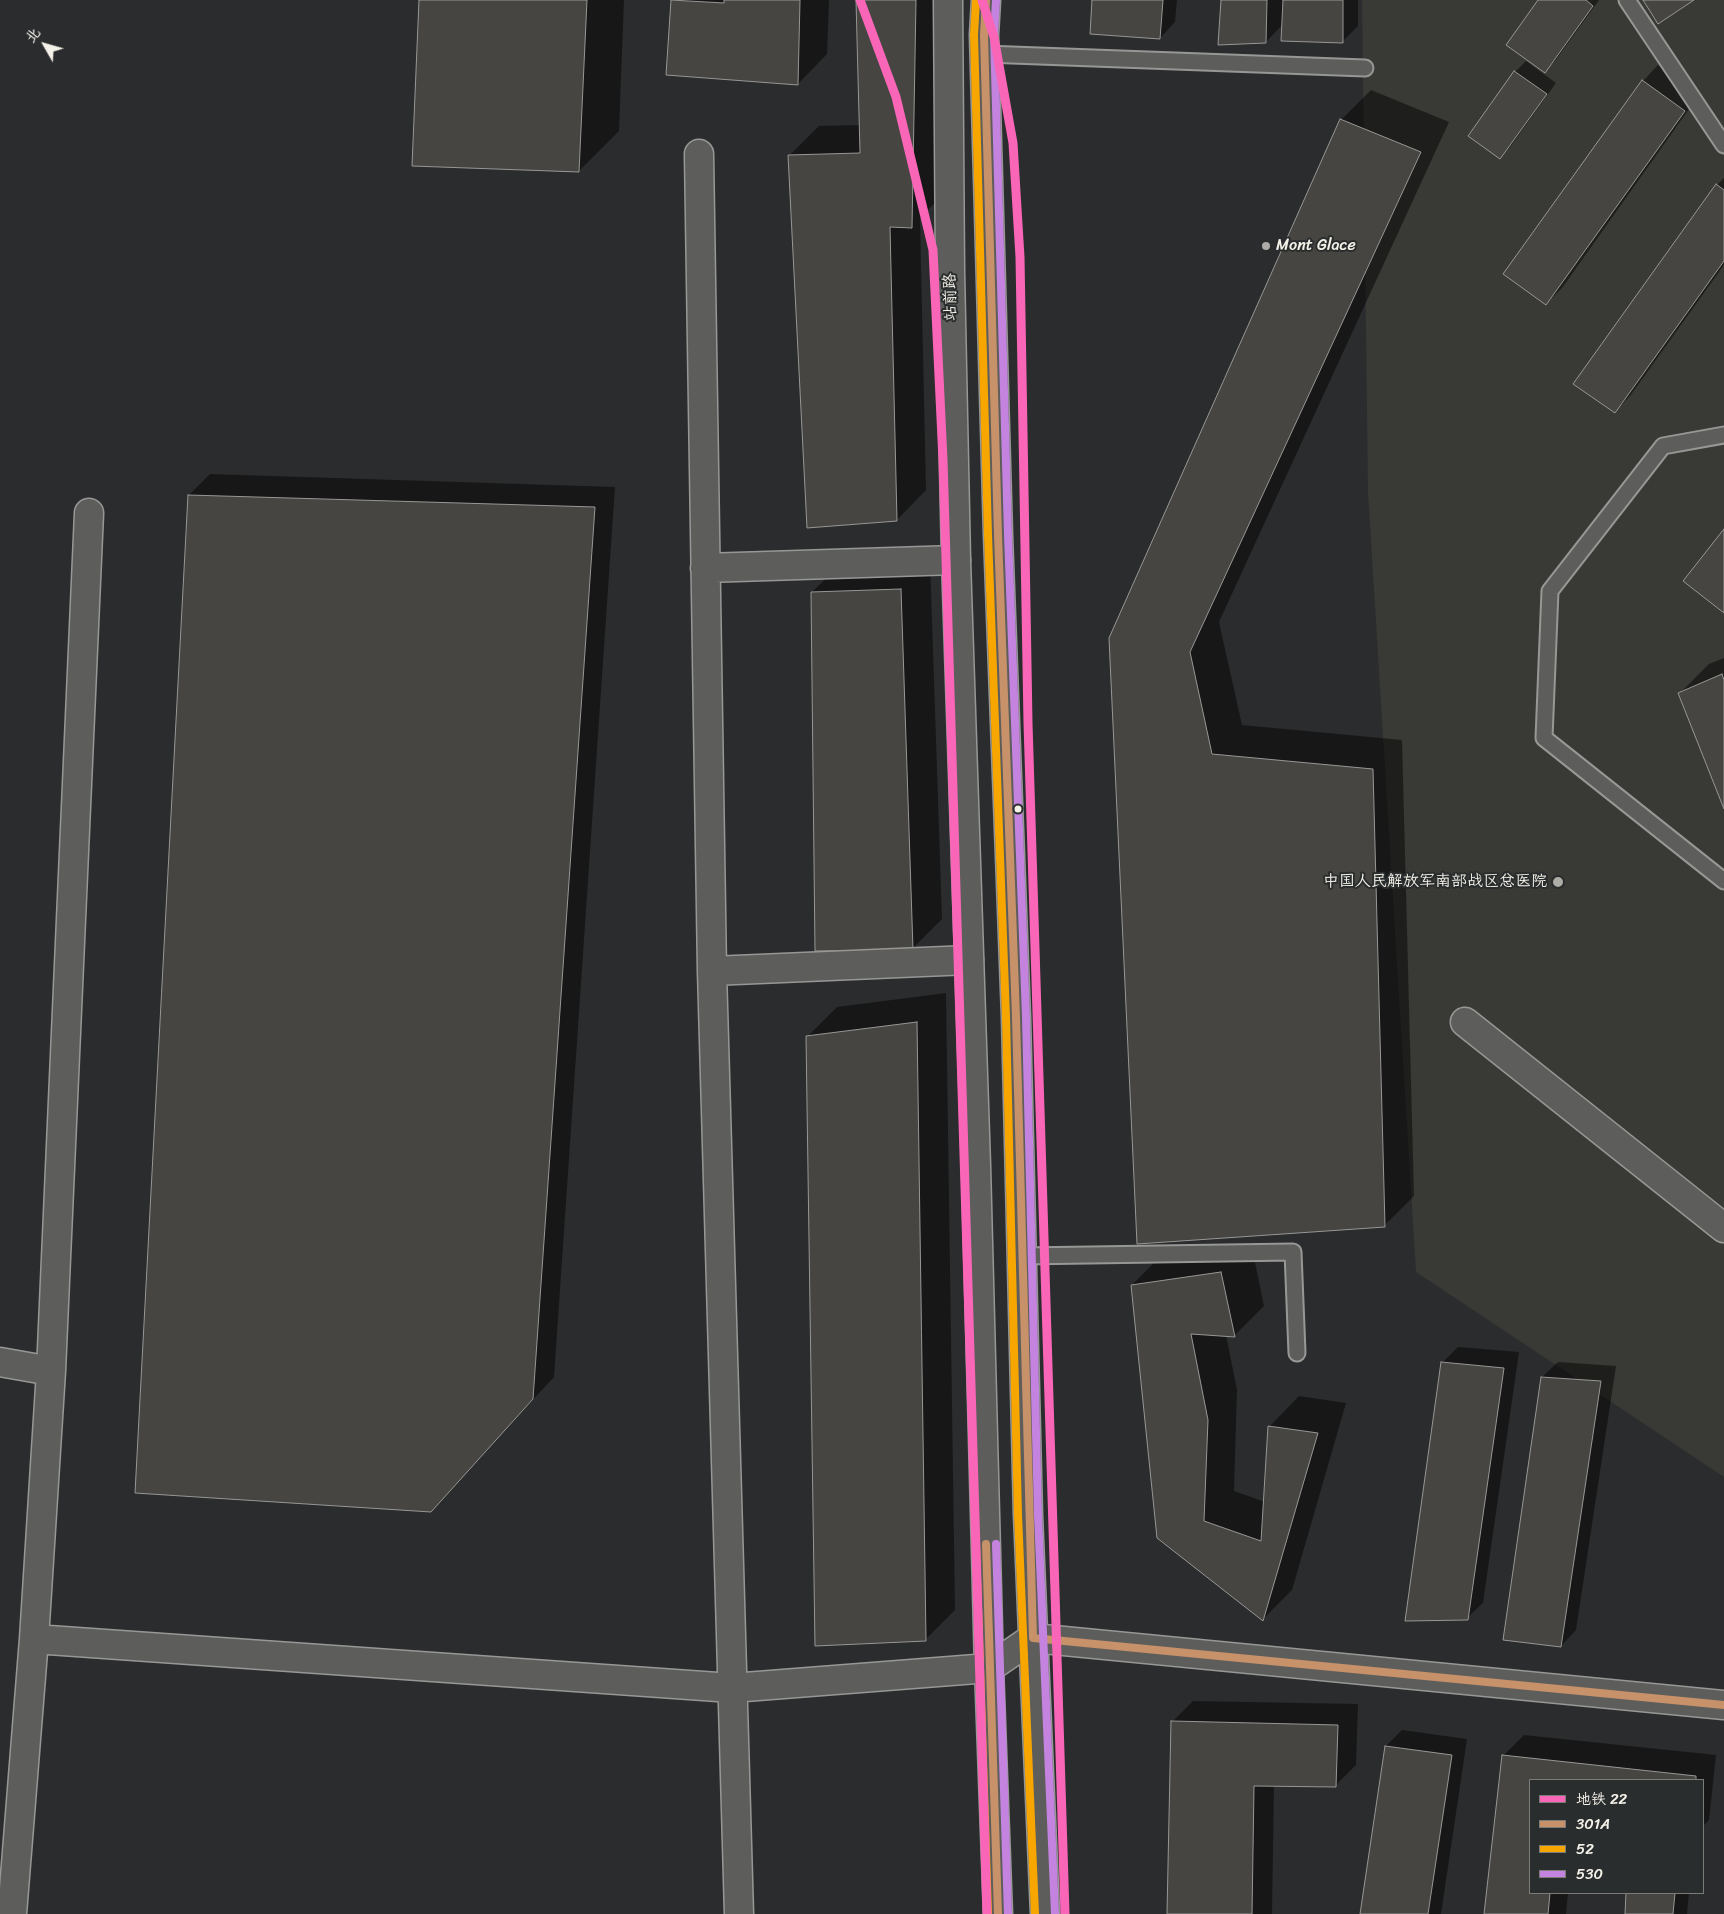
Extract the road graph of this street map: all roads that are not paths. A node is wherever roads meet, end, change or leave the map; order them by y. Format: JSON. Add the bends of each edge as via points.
{"nodes":[{"id":1,"x":948,"y":0,"type":"edge"},
{"id":2,"x":986,"y":0,"type":"edge"},
{"id":3,"x":1627,"y":0,"type":"edge"},
{"id":4,"x":985,"y":54,"type":"junction"},
{"id":5,"x":1365,"y":68,"type":"dead end"},
{"id":6,"x":1724,"y":145,"type":"edge"},
{"id":7,"x":699,"y":154,"type":"dead end"},
{"id":8,"x":1724,"y":435,"type":"edge"},
{"id":9,"x":89,"y":513,"type":"dead end"},
{"id":10,"x":956,"y":560,"type":"junction"},
{"id":11,"x":705,"y":568,"type":"junction"},
{"id":12,"x":1724,"y":881,"type":"edge"},
{"id":13,"x":970,"y":960,"type":"junction"},
{"id":14,"x":712,"y":971,"type":"junction"},
{"id":15,"x":1466,"y":1022,"type":"dead end"},
{"id":16,"x":1724,"y":1228,"type":"edge"},
{"id":17,"x":1022,"y":1256,"type":"junction"},
{"id":18,"x":1297,"y":1353,"type":"dead end"},
{"id":19,"x":0,"y":1362,"type":"edge"},
{"id":20,"x":51,"y":1371,"type":"junction"},
{"id":21,"x":1033,"y":1638,"type":"junction"},
{"id":22,"x":34,"y":1639,"type":"junction"},
{"id":23,"x":989,"y":1668,"type":"junction"},
{"id":24,"x":732,"y":1688,"type":"junction"},
{"id":25,"x":1724,"y":1705,"type":"edge"},
{"id":26,"x":12,"y":1914,"type":"edge"},
{"id":27,"x":739,"y":1914,"type":"edge"},
{"id":28,"x":998,"y":1914,"type":"edge"},
{"id":29,"x":1045,"y":1914,"type":"edge"}],
"edges":[{"from":1,"to":10,"type":"street","name":"站前路"},
{"from":2,"to":4,"type":"street"},
{"from":3,"to":6,"type":"lane"},
{"from":4,"to":5,"type":"lane"},
{"from":4,"to":17,"type":"street"},
{"from":7,"to":11,"type":"street"},
{"from":8,"to":12,"type":"lane","via":[[1663,446],[1550,591],[1544,738]]},
{"from":9,"to":20,"type":"street"},
{"from":10,"to":11,"type":"street"},
{"from":10,"to":13,"type":"street","name":"站前路"},
{"from":11,"to":14,"type":"street"},
{"from":13,"to":14,"type":"street"},
{"from":13,"to":23,"type":"street","name":"站前路"},
{"from":14,"to":24,"type":"street"},
{"from":15,"to":16,"type":"street"},
{"from":17,"to":18,"type":"lane","via":[[1294,1252]]},
{"from":17,"to":21,"type":"street"},
{"from":19,"to":20,"type":"street"},
{"from":20,"to":22,"type":"street"},
{"from":21,"to":23,"type":"street"},
{"from":21,"to":25,"type":"street"},
{"from":21,"to":29,"type":"street"},
{"from":22,"to":24,"type":"street"},
{"from":22,"to":26,"type":"street"},
{"from":23,"to":24,"type":"street"},
{"from":23,"to":28,"type":"street","name":"站前路"},
{"from":24,"to":27,"type":"street"}]}
